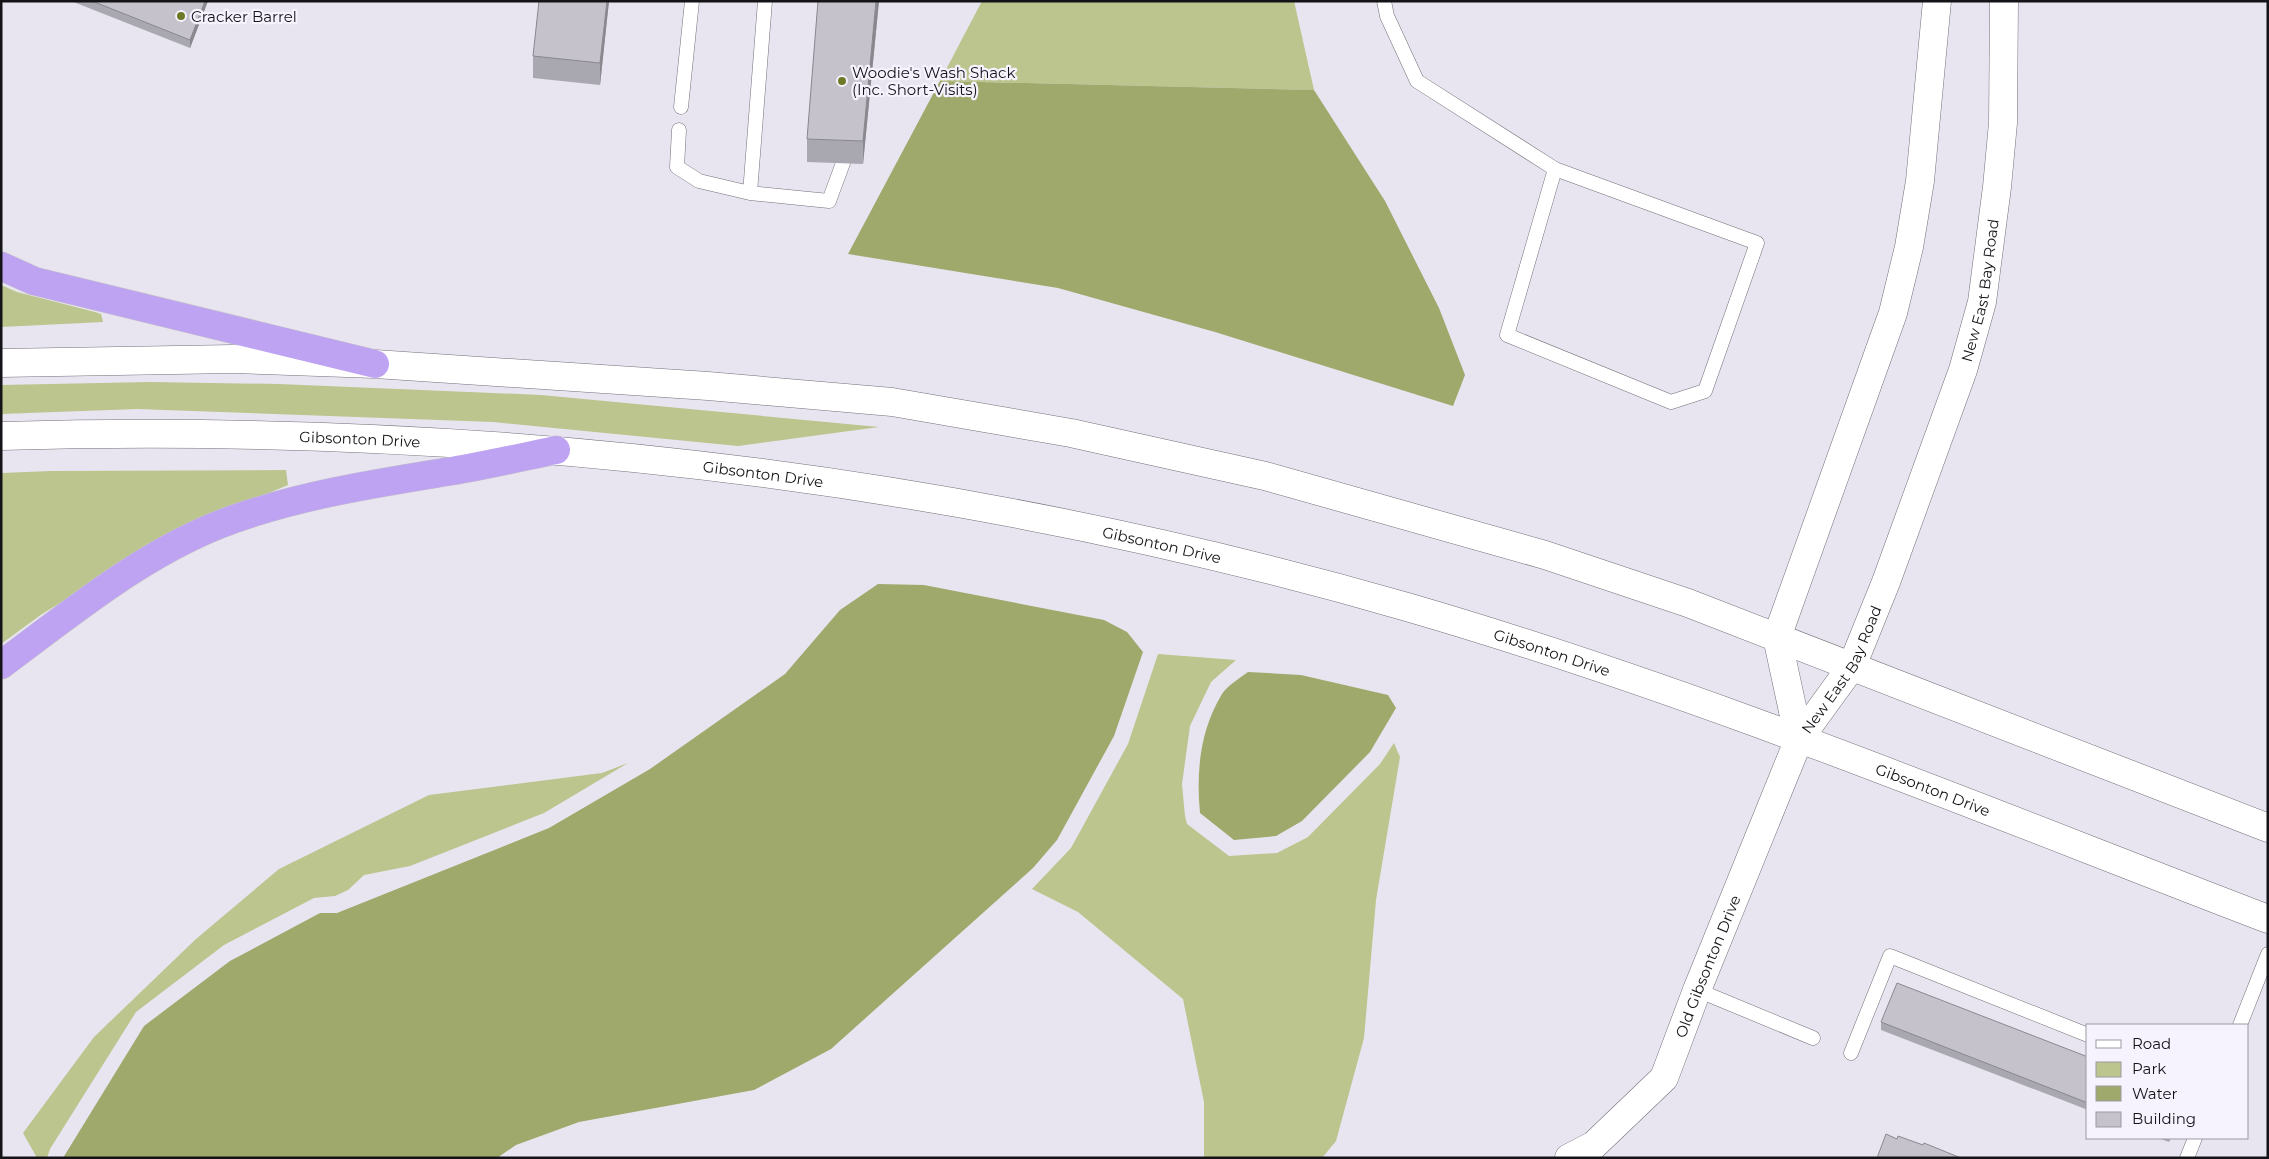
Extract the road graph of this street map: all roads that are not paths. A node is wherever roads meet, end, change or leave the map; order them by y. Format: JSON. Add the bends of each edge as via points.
{"nodes":[{"id":1,"x":692,"y":1,"type":"edge"},
{"id":2,"x":765,"y":1,"type":"edge"},
{"id":3,"x":1384,"y":1,"type":"edge"},
{"id":4,"x":1937,"y":1,"type":"edge"},
{"id":5,"x":2004,"y":1,"type":"edge"},
{"id":6,"x":681,"y":107,"type":"dead end"},
{"id":7,"x":679,"y":130,"type":"dead end"},
{"id":8,"x":843,"y":163,"type":"edge"},
{"id":9,"x":1555,"y":169,"type":"junction"},
{"id":10,"x":750,"y":193,"type":"junction"},
{"id":11,"x":1,"y":266,"type":"edge"},
{"id":12,"x":1,"y":363,"type":"edge"},
{"id":13,"x":375,"y":364,"type":"junction"},
{"id":14,"x":1,"y":436,"type":"edge"},
{"id":15,"x":556,"y":450,"type":"junction"},
{"id":16,"x":1777,"y":637,"type":"junction"},
{"id":17,"x":1,"y":665,"type":"edge"},
{"id":18,"x":1852,"y":666,"type":"junction"},
{"id":19,"x":1799,"y":739,"type":"junction"},
{"id":20,"x":2268,"y":828,"type":"edge"},
{"id":21,"x":2268,"y":919,"type":"edge"},
{"id":22,"x":2268,"y":954,"type":"edge"},
{"id":23,"x":1697,"y":990,"type":"junction"},
{"id":24,"x":2240,"y":1024,"type":"edge"},
{"id":25,"x":2086,"y":1034,"type":"edge"},
{"id":26,"x":1814,"y":1038,"type":"dead end"},
{"id":27,"x":1851,"y":1053,"type":"dead end"},
{"id":28,"x":2195,"y":1139,"type":"edge"},
{"id":29,"x":1569,"y":1158,"type":"edge"},
{"id":30,"x":2186,"y":1158,"type":"edge"}],
"edges":[{"from":1,"to":6,"type":"lane"},
{"from":2,"to":10,"type":"lane"},
{"from":3,"to":9,"type":"lane","via":[[1387,16],[1417,81]]},
{"from":4,"to":16,"type":"main road","via":[[1920,180],[1909,247],[1893,313]]},
{"from":5,"to":18,"type":"main road","name":"New East Bay Road","via":[[2002,122],[1982,302],[1937,447]]},
{"from":7,"to":10,"type":"lane","via":[[677,167],[699,181]]},
{"from":8,"to":10,"type":"lane","via":[[829,201]]},
{"from":9,"to":9,"type":"lane","via":[[1757,243],[1705,392],[1671,402],[1507,336]]},
{"from":11,"to":13,"type":"highway","via":[[34,280]]},
{"from":12,"to":13,"type":"main road","via":[[232,359]]},
{"from":13,"to":16,"type":"main road","via":[[807,393],[892,402],[1071,433],[1265,476],[1545,555]]},
{"from":14,"to":15,"type":"main road","name":"Gibsonton Drive","via":[[167,434],[436,441]]},
{"from":15,"to":17,"type":"highway","via":[[316,495],[234,519],[154,557]]},
{"from":15,"to":19,"type":"main road","name":"Gibsonton Drive","via":[[651,459],[866,488],[1045,518],[1136,538],[1319,582],[1531,644],[1686,696]]},
{"from":16,"to":18,"type":"main road"},
{"from":16,"to":19,"type":"main road","name":"New East Bay Road"},
{"from":18,"to":19,"type":"main road","name":"New East Bay Road"},
{"from":18,"to":20,"type":"main road"},
{"from":19,"to":21,"type":"main road","name":"Gibsonton Drive"},
{"from":19,"to":23,"type":"main road","name":"Old Gibsonton Drive"},
{"from":22,"to":24,"type":"lane"},
{"from":23,"to":26,"type":"lane"},
{"from":23,"to":29,"type":"main road","name":"Old Gibsonton Drive","via":[[1664,1078],[1594,1144]]},
{"from":25,"to":27,"type":"lane","via":[[1890,956]]},
{"from":28,"to":30,"type":"lane"}]}
